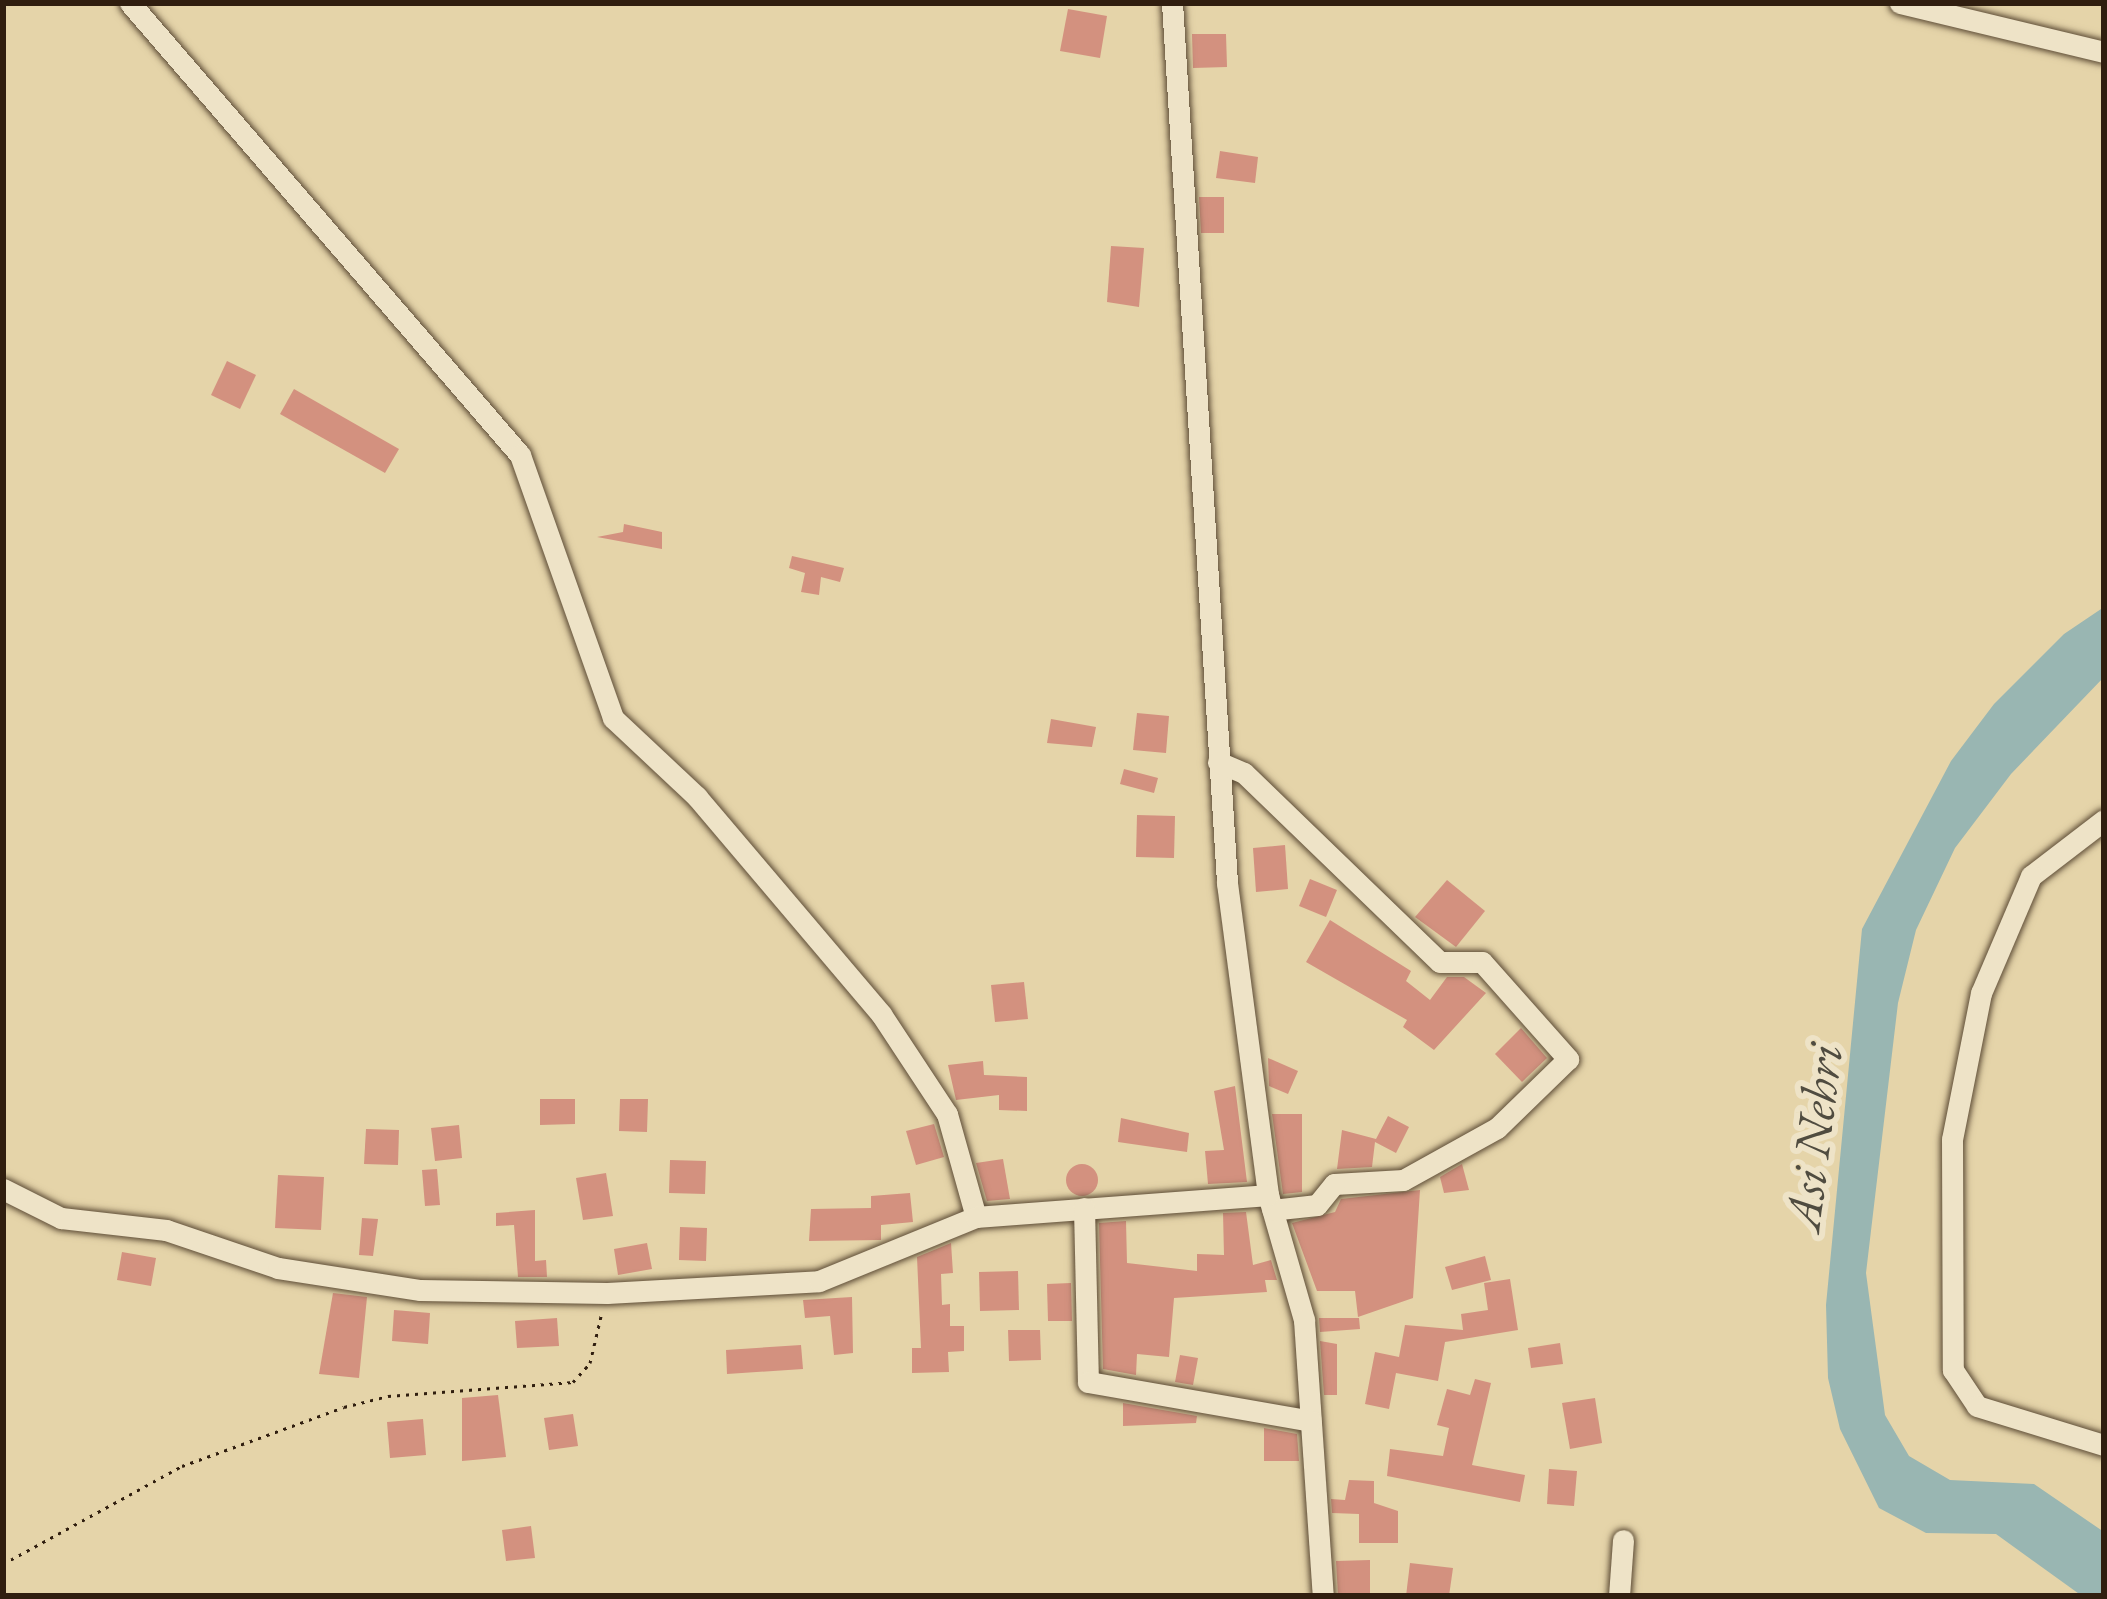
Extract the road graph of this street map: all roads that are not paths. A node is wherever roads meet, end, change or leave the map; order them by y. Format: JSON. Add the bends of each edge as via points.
{"nodes":[{"id":1,"x":130,"y":3,"type":"edge"},
{"id":2,"x":1172,"y":3,"type":"edge"},
{"id":3,"x":1900,"y":3,"type":"edge"},
{"id":4,"x":2104,"y":52,"type":"edge"},
{"id":5,"x":1218,"y":762,"type":"junction"},
{"id":6,"x":2104,"y":820,"type":"edge"},
{"id":7,"x":3,"y":1189,"type":"edge"},
{"id":8,"x":1270,"y":1202,"type":"junction"},
{"id":9,"x":1084,"y":1208,"type":"junction"},
{"id":10,"x":976,"y":1217,"type":"junction"},
{"id":11,"x":1311,"y":1421,"type":"junction"},
{"id":12,"x":2104,"y":1445,"type":"edge"},
{"id":13,"x":1623,"y":1540,"type":"dead end"},
{"id":14,"x":1323,"y":1596,"type":"edge"},
{"id":15,"x":1619,"y":1596,"type":"edge"}],
"edges":[{"from":1,"to":10,"type":"street","via":[[520,455],[614,718],[697,797],[881,1013],[947,1114]]},
{"from":2,"to":5,"type":"street"},
{"from":3,"to":4,"type":"street"},
{"from":5,"to":8,"type":"street"},
{"from":5,"to":8,"type":"street","via":[[1244,773],[1441,962],[1481,962],[1568,1059],[1497,1128],[1403,1180],[1334,1184],[1317,1205]]},
{"from":6,"to":12,"type":"street","via":[[2031,876],[1981,993],[1952,1139],[1953,1370],[1977,1406]]},
{"from":7,"to":10,"type":"street","via":[[62,1218],[166,1230],[278,1268],[420,1290],[607,1293],[818,1281]]},
{"from":8,"to":9,"type":"street"},
{"from":8,"to":11,"type":"street","via":[[1304,1319]]},
{"from":9,"to":10,"type":"street"},
{"from":9,"to":11,"type":"street","via":[[1088,1382]]},
{"from":11,"to":14,"type":"street"},
{"from":13,"to":15,"type":"street"}]}
